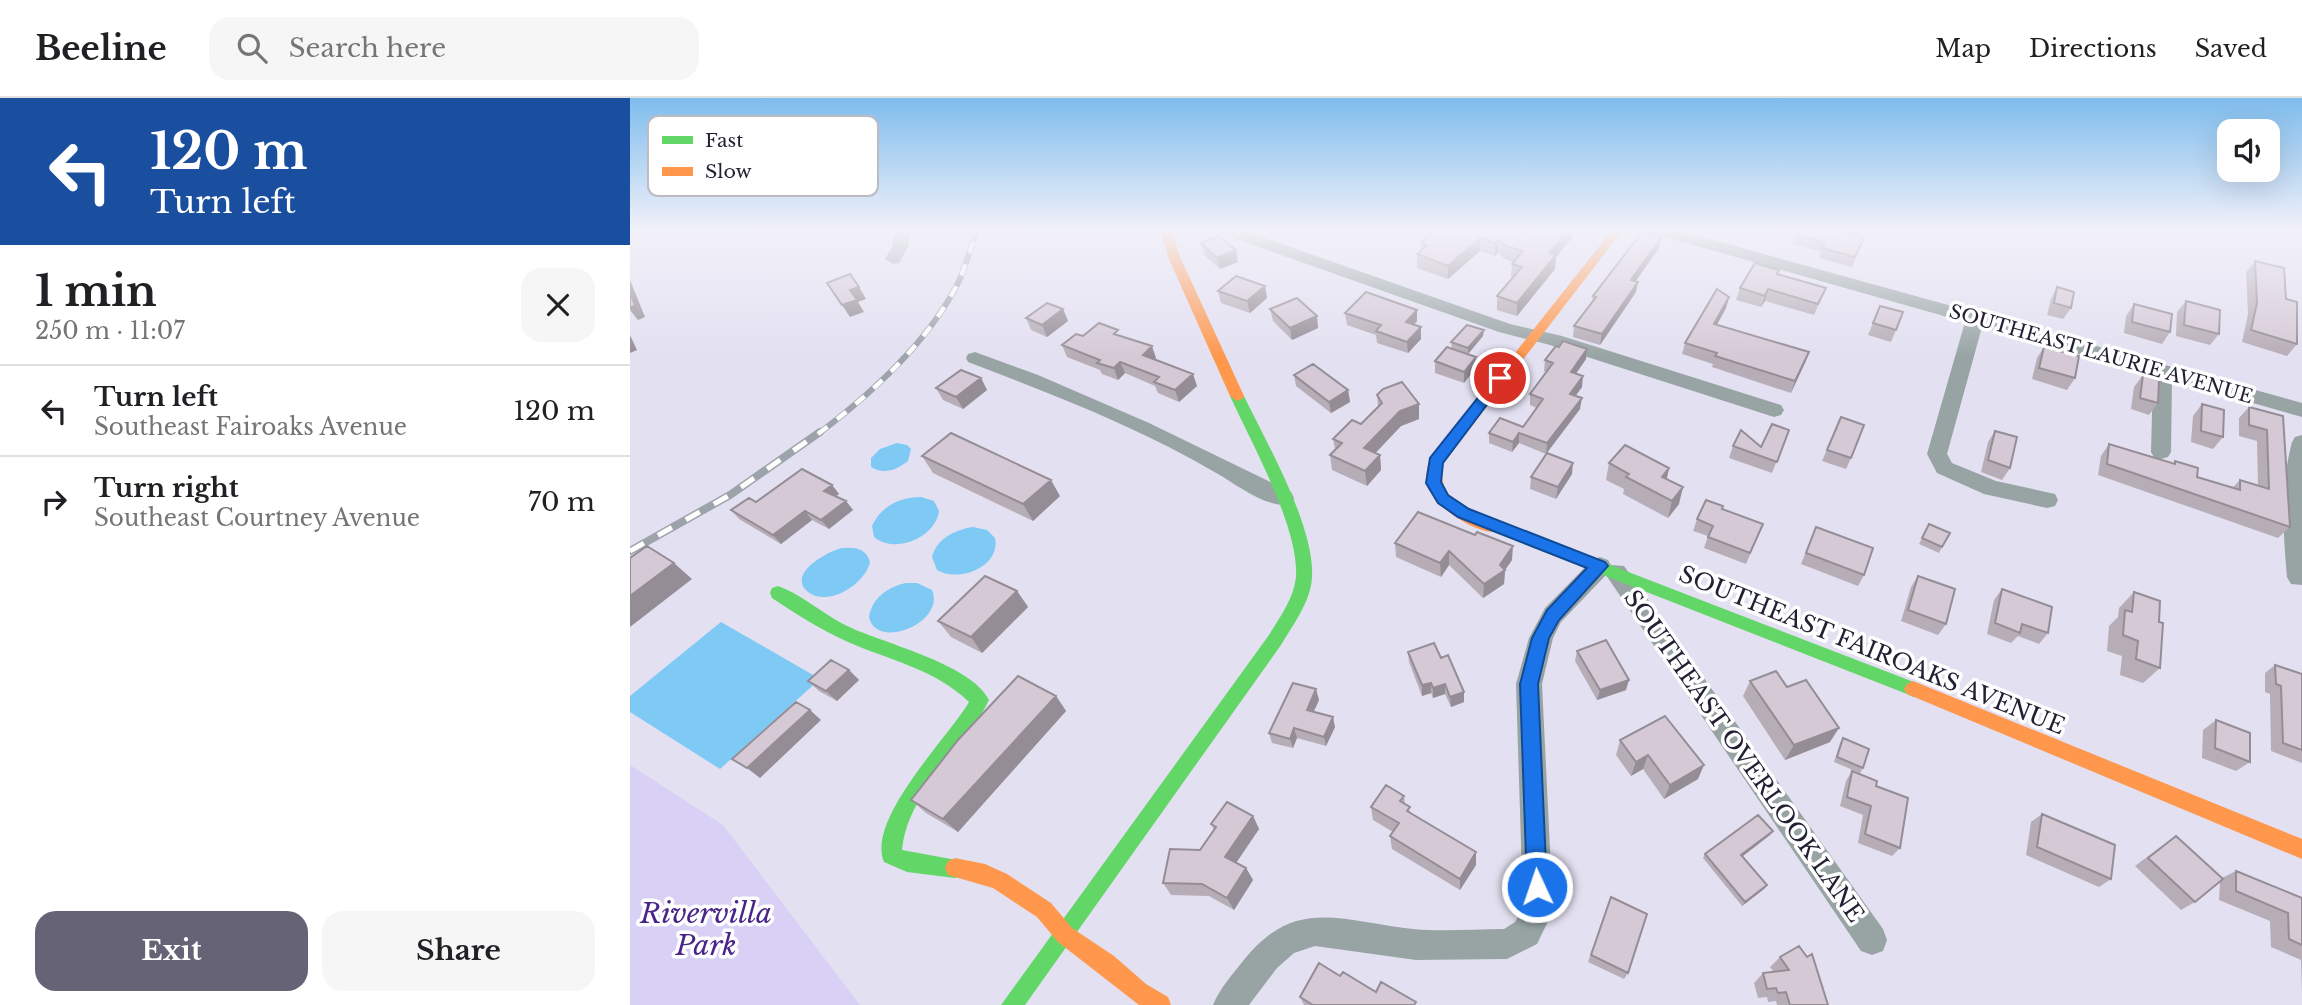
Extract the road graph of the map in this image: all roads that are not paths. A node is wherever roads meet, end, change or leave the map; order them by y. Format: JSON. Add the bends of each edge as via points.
{"nodes":[{"id":1,"x":1181,"y":272,"type":"edge"},
{"id":2,"x":1348,"y":272,"type":"edge"},
{"id":3,"x":1584,"y":272,"type":"edge"},
{"id":4,"x":1808,"y":272,"type":"edge"},
{"id":5,"x":1975,"y":319,"type":"junction"},
{"id":6,"x":1534,"y":336,"type":"junction"},
{"id":7,"x":975,"y":358,"type":"dead end"},
{"id":8,"x":2163,"y":371,"type":"junction"},
{"id":9,"x":1774,"y":410,"type":"dead end"},
{"id":10,"x":2301,"y":414,"type":"edge"},
{"id":11,"x":2302,"y":442,"type":"edge"},
{"id":12,"x":2161,"y":452,"type":"dead end"},
{"id":13,"x":1283,"y":498,"type":"junction"},
{"id":14,"x":2047,"y":500,"type":"dead end"},
{"id":15,"x":1608,"y":569,"type":"junction"},
{"id":16,"x":2299,"y":577,"type":"dead end"},
{"id":17,"x":778,"y":593,"type":"dead end"},
{"id":18,"x":2302,"y":849,"type":"edge"},
{"id":19,"x":1065,"y":935,"type":"junction"},
{"id":20,"x":1872,"y":940,"type":"dead end"},
{"id":21,"x":1012,"y":1005,"type":"edge"},
{"id":22,"x":1160,"y":1005,"type":"edge"},
{"id":23,"x":1228,"y":1005,"type":"edge"}],
"edges":[{"from":1,"to":13,"type":"street"},
{"from":2,"to":6,"type":"street"},
{"from":3,"to":6,"type":"street"},
{"from":4,"to":5,"type":"street","name":"SOUTHEAST LAURIE AVENUE"},
{"from":5,"to":8,"type":"street","name":"SOUTHEAST LAURIE AVENUE"},
{"from":5,"to":14,"type":"street","via":[[1937,454],[1939,462],[1992,488]]},
{"from":6,"to":9,"type":"street"},
{"from":6,"to":15,"type":"street","name":"SOUTHEAST FAIROAKS AVENUE","via":[[1436,462],[1433,483],[1443,499],[1464,513]]},
{"from":7,"to":13,"type":"street","via":[[1201,455],[1255,488]]},
{"from":8,"to":10,"type":"street","name":"SOUTHEAST LAURIE AVENUE"},
{"from":8,"to":12,"type":"street"},
{"from":11,"to":16,"type":"street","via":[[2291,497]]},
{"from":13,"to":19,"type":"street","via":[[1300,547],[1304,575],[1298,601]]},
{"from":15,"to":18,"type":"street","name":"SOUTHEAST FAIROAKS AVENUE"},
{"from":15,"to":20,"type":"street","name":"SOUTHEAST OVERLOOK LANE"},
{"from":15,"to":23,"type":"street","via":[[1553,615],[1541,638],[1529,684],[1538,911],[1526,933],[1507,944],[1416,945],[1315,931],[1285,941],[1266,957]]},
{"from":17,"to":19,"type":"street","via":[[813,617],[974,691],[980,700],[971,720],[891,831],[891,855],[907,862],[985,874],[1044,910]]},
{"from":19,"to":21,"type":"street"},
{"from":19,"to":22,"type":"street"}]}
